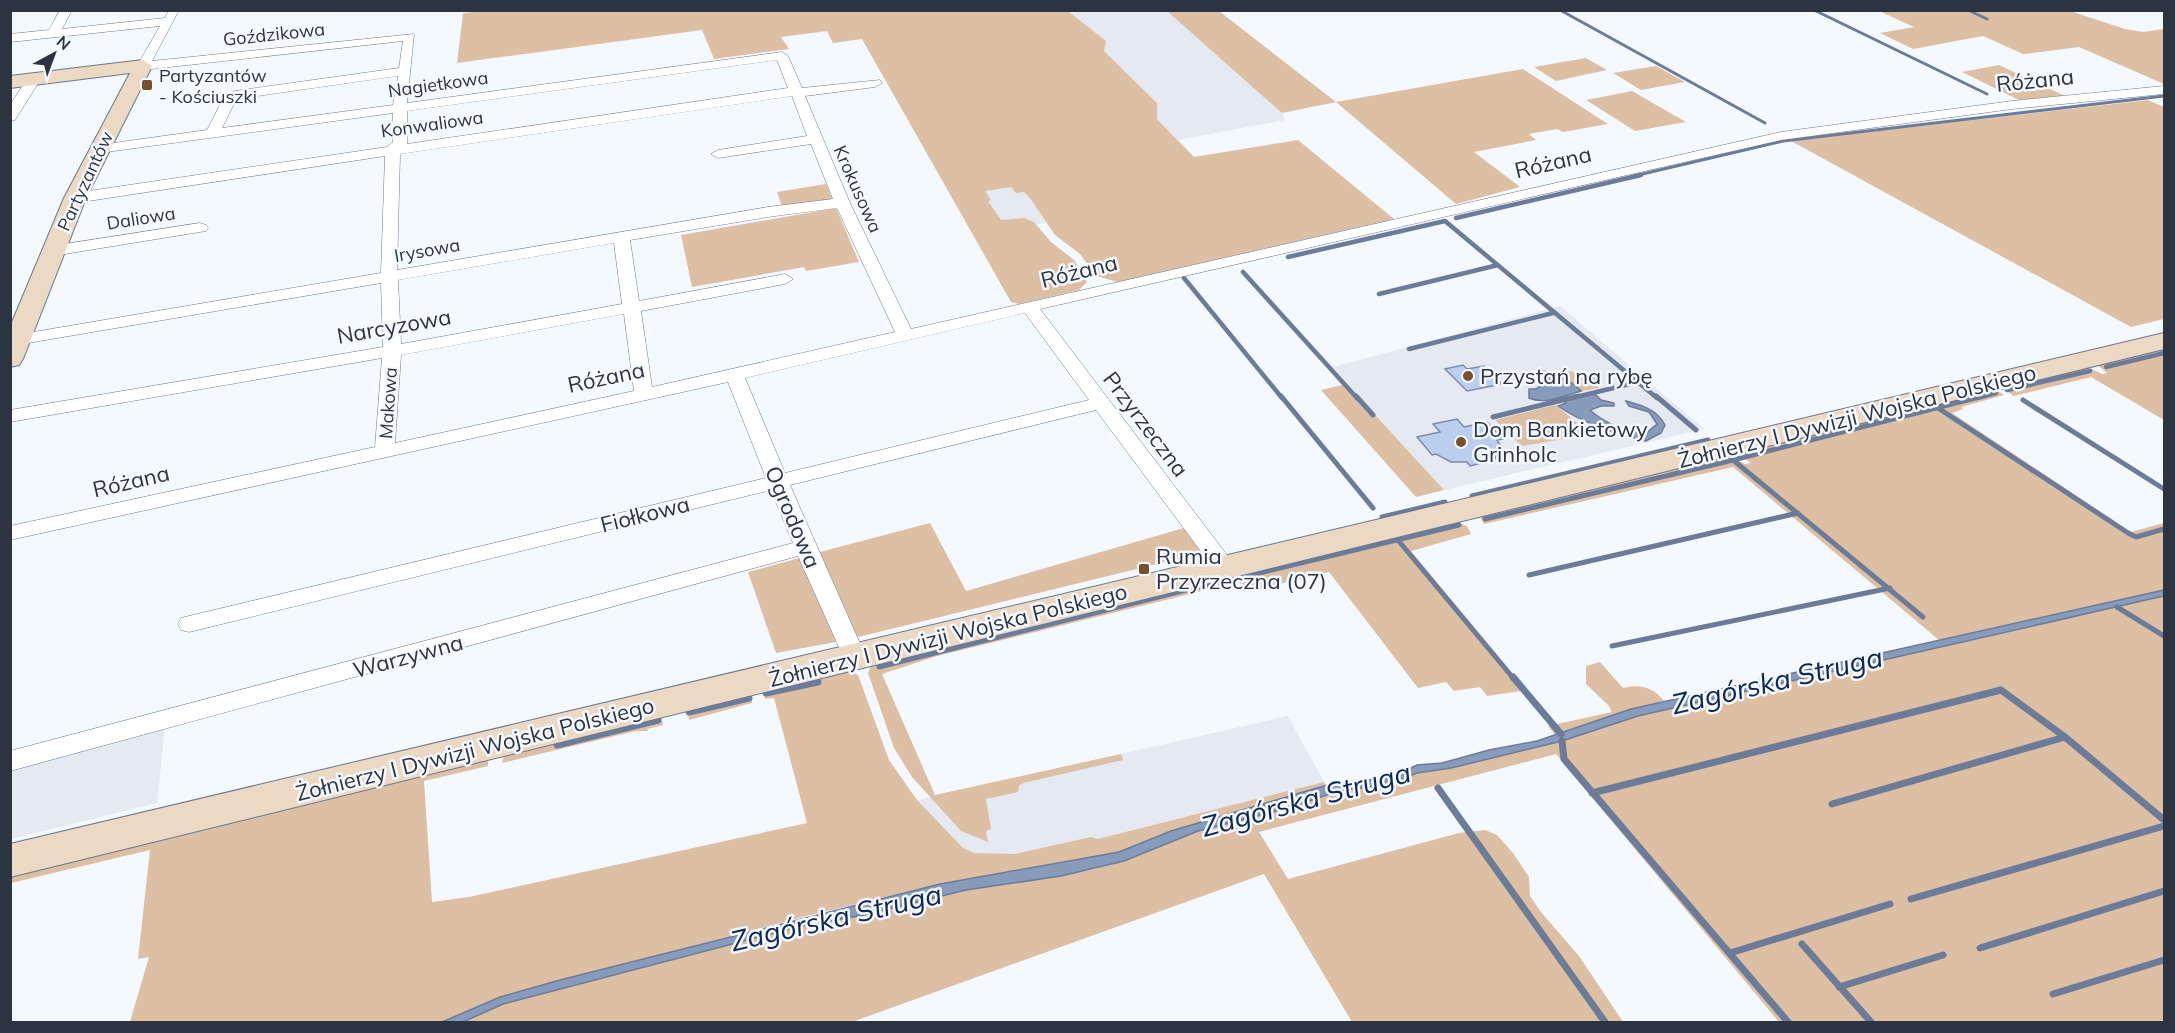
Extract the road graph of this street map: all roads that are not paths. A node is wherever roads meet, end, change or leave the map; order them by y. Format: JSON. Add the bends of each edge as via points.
{"nodes":[{"id":1,"x":66,"y":10,"type":"edge"},
{"id":2,"x":172,"y":16,"type":"edge"},
{"id":3,"x":54,"y":33,"type":"junction"},
{"id":4,"x":410,"y":37,"type":"joint"},
{"id":5,"x":10,"y":39,"type":"edge"},
{"id":6,"x":782,"y":56,"type":"joint"},
{"id":7,"x":143,"y":66,"type":"junction"},
{"id":8,"x":406,"y":71,"type":"junction"},
{"id":9,"x":33,"y":80,"type":"junction"},
{"id":10,"x":10,"y":82,"type":"edge"},
{"id":11,"x":875,"y":83,"type":"dead end"},
{"id":12,"x":2164,"y":90,"type":"edge"},
{"id":13,"x":796,"y":92,"type":"junction"},
{"id":14,"x":400,"y":107,"type":"junction"},
{"id":15,"x":10,"y":117,"type":"edge"},
{"id":16,"x":212,"y":135,"type":"junction"},
{"id":17,"x":815,"y":139,"type":"junction"},
{"id":18,"x":99,"y":149,"type":"junction"},
{"id":19,"x":393,"y":149,"type":"junction"},
{"id":20,"x":718,"y":153,"type":"dead end"},
{"id":21,"x":75,"y":198,"type":"junction"},
{"id":22,"x":842,"y":203,"type":"junction"},
{"id":23,"x":200,"y":228,"type":"dead end"},
{"id":24,"x":621,"y":237,"type":"junction"},
{"id":25,"x":52,"y":252,"type":"junction"},
{"id":26,"x":389,"y":276,"type":"junction"},
{"id":27,"x":785,"y":279,"type":"dead end"},
{"id":28,"x":631,"y":306,"type":"junction"},
{"id":29,"x":1030,"y":308,"type":"junction"},
{"id":30,"x":905,"y":335,"type":"junction"},
{"id":31,"x":2164,"y":341,"type":"edge"},
{"id":32,"x":13,"y":346,"type":"edge"},
{"id":33,"x":392,"y":351,"type":"junction"},
{"id":34,"x":735,"y":375,"type":"junction"},
{"id":35,"x":644,"y":393,"type":"junction"},
{"id":36,"x":1101,"y":403,"type":"junction"},
{"id":37,"x":10,"y":416,"type":"edge"},
{"id":38,"x":385,"y":450,"type":"junction"},
{"id":39,"x":779,"y":482,"type":"junction"},
{"id":40,"x":10,"y":533,"type":"edge"},
{"id":41,"x":805,"y":547,"type":"junction"},
{"id":42,"x":1225,"y":568,"type":"junction"},
{"id":43,"x":189,"y":624,"type":"dead end"},
{"id":44,"x":854,"y":657,"type":"junction"},
{"id":45,"x":10,"y":761,"type":"edge"},
{"id":46,"x":10,"y":861,"type":"edge"}],
"edges":[{"from":1,"to":3,"type":"street"},
{"from":2,"to":3,"type":"street"},
{"from":2,"to":7,"type":"street","name":"Partyzantów"},
{"from":3,"to":5,"type":"street"},
{"from":4,"to":7,"type":"street","name":"Goździkowa"},
{"from":4,"to":8,"type":"street","name":"Makowa"},
{"from":6,"to":13,"type":"street","name":"Krokusowa"},
{"from":6,"to":14,"type":"street","name":"Nagietkowa"},
{"from":7,"to":9,"type":"street"},
{"from":7,"to":18,"type":"street","name":"Partyzantów"},
{"from":8,"to":14,"type":"street","name":"Makowa"},
{"from":8,"to":16,"type":"street","via":[[240,94],[228,102]]},
{"from":9,"to":10,"type":"street"},
{"from":9,"to":15,"type":"street"},
{"from":11,"to":13,"type":"street","name":"Konwaliowa"},
{"from":12,"to":29,"type":"street","name":"Różana","via":[[2012,105],[1781,136]]},
{"from":13,"to":17,"type":"street","name":"Krokusowa"},
{"from":13,"to":19,"type":"street","name":"Konwaliowa"},
{"from":14,"to":16,"type":"street","name":"Nagietkowa"},
{"from":14,"to":19,"type":"street","name":"Makowa","via":[[400,144]]},
{"from":16,"to":18,"type":"street","name":"Nagietkowa"},
{"from":17,"to":20,"type":"street"},
{"from":17,"to":22,"type":"street","name":"Krokusowa"},
{"from":18,"to":21,"type":"street","name":"Partyzantów"},
{"from":19,"to":21,"type":"street","name":"Konwaliowa"},
{"from":19,"to":26,"type":"street","name":"Makowa"},
{"from":21,"to":25,"type":"street","name":"Partyzantów"},
{"from":22,"to":24,"type":"street","name":"Irysowa"},
{"from":22,"to":30,"type":"street","name":"Krokusowa"},
{"from":23,"to":25,"type":"street","name":"Daliowa"},
{"from":24,"to":26,"type":"street","name":"Irysowa"},
{"from":24,"to":28,"type":"street"},
{"from":25,"to":32,"type":"street","name":"Partyzantów"},
{"from":26,"to":32,"type":"street","name":"Irysowa"},
{"from":26,"to":33,"type":"street","name":"Makowa"},
{"from":27,"to":28,"type":"street","name":"Narcyzowa"},
{"from":28,"to":33,"type":"street","name":"Narcyzowa"},
{"from":28,"to":35,"type":"street"},
{"from":29,"to":30,"type":"street","name":"Różana"},
{"from":29,"to":36,"type":"street","name":"Przyrzeczna"},
{"from":30,"to":34,"type":"street","name":"Różana"},
{"from":31,"to":42,"type":"street","name":"Żołnierzy I Dywizji Wojska Polskiego"},
{"from":33,"to":37,"type":"street","name":"Narcyzowa"},
{"from":33,"to":38,"type":"street","name":"Makowa"},
{"from":34,"to":35,"type":"street","name":"Różana"},
{"from":34,"to":39,"type":"street","name":"Ogrodowa"},
{"from":35,"to":38,"type":"street","name":"Różana"},
{"from":36,"to":39,"type":"street","name":"Fiołkowa"},
{"from":36,"to":42,"type":"street","name":"Przyrzeczna"},
{"from":38,"to":40,"type":"street","name":"Różana"},
{"from":39,"to":41,"type":"street","name":"Ogrodowa"},
{"from":39,"to":43,"type":"street","name":"Fiołkowa"},
{"from":41,"to":44,"type":"street","name":"Ogrodowa"},
{"from":41,"to":45,"type":"street","name":"Warzywna"},
{"from":42,"to":44,"type":"street","name":"Żołnierzy I Dywizji Wojska Polskiego"},
{"from":44,"to":46,"type":"street","name":"Żołnierzy I Dywizji Wojska Polskiego"}]}
